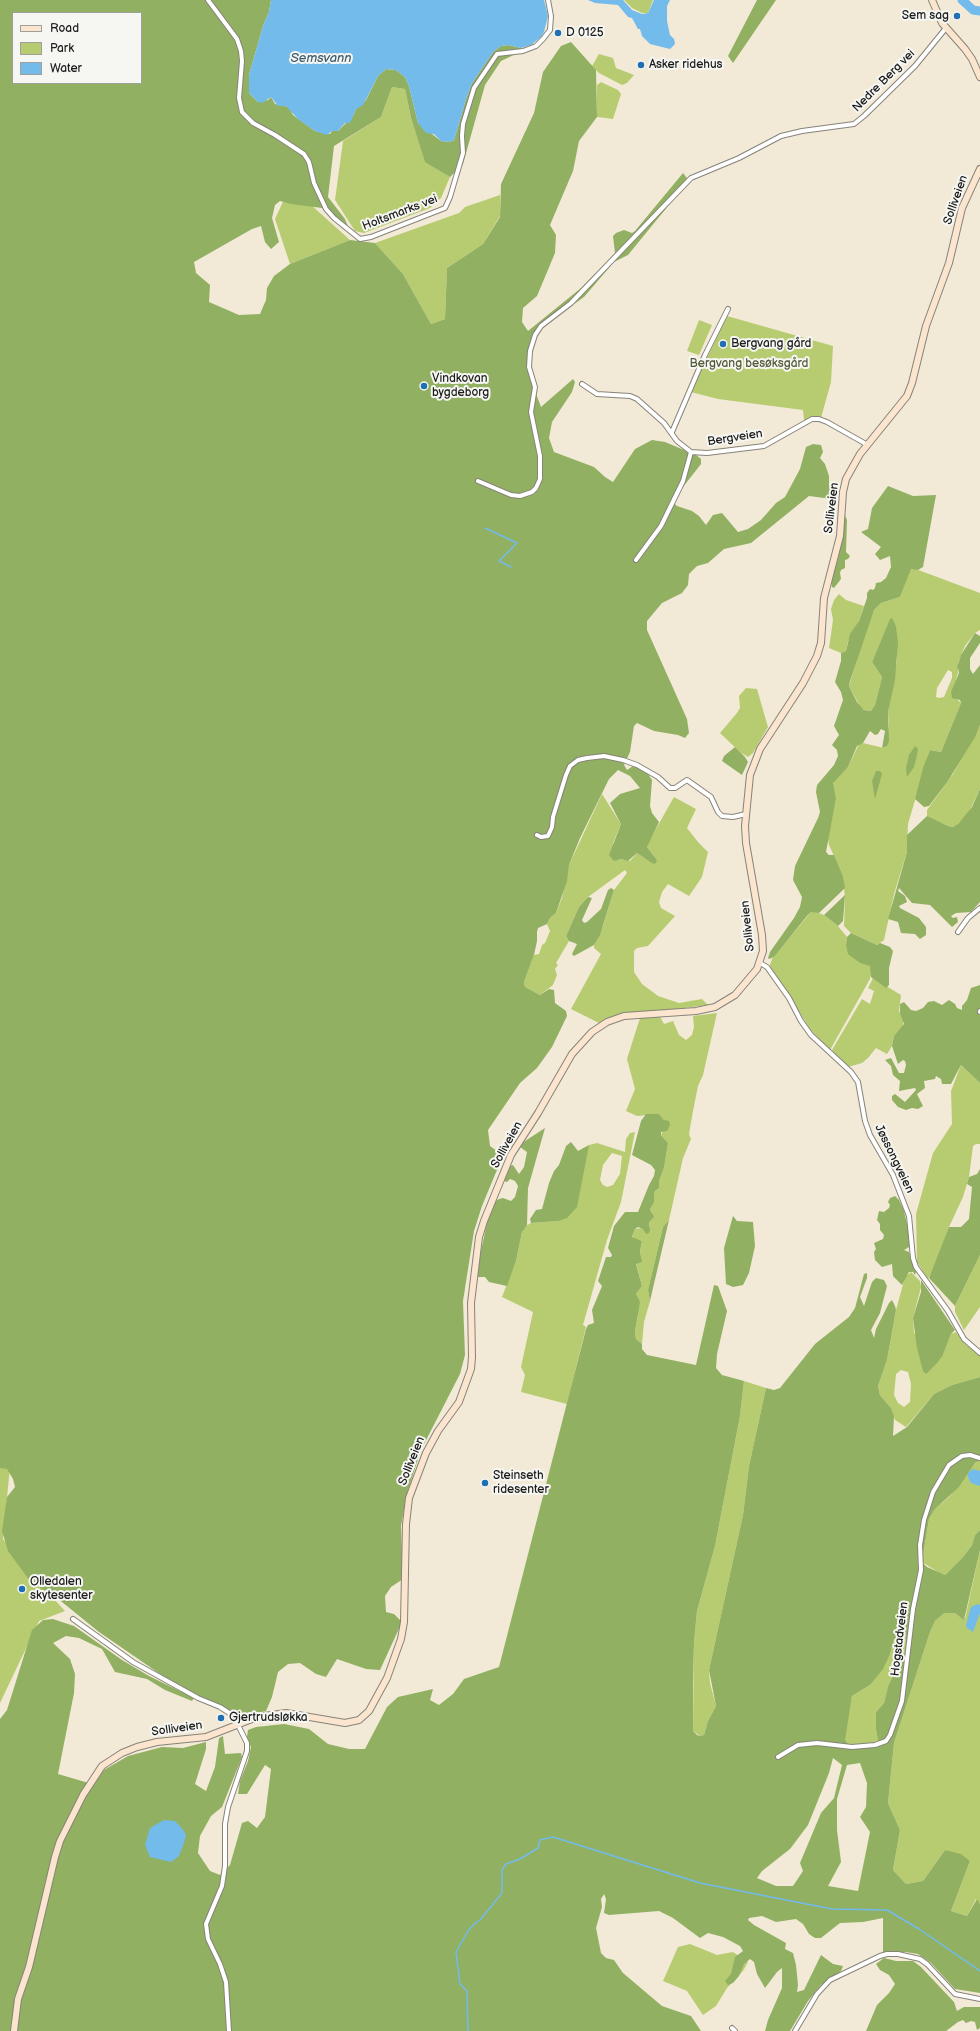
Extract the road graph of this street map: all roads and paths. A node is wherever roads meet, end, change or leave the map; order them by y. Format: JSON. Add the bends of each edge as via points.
{"nodes":[{"id":1,"x":208,"y":0,"type":"edge"},
{"id":2,"x":548,"y":0,"type":"edge"},
{"id":3,"x":932,"y":0,"type":"edge"},
{"id":4,"x":946,"y":28,"type":"junction"},
{"id":5,"x":980,"y":77,"type":"edge"},
{"id":6,"x":980,"y":169,"type":"edge"},
{"id":7,"x":728,"y":309,"type":"dead end"},
{"id":8,"x":582,"y":384,"type":"dead end"},
{"id":9,"x":672,"y":432,"type":"junction"},
{"id":10,"x":866,"y":444,"type":"junction"},
{"id":11,"x":691,"y":452,"type":"junction"},
{"id":12,"x":478,"y":481,"type":"dead end"},
{"id":13,"x":636,"y":560,"type":"dead end"},
{"id":14,"x":746,"y":814,"type":"junction"},
{"id":15,"x":537,"y":835,"type":"dead end"},
{"id":16,"x":980,"y":908,"type":"edge"},
{"id":17,"x":958,"y":932,"type":"dead end"},
{"id":18,"x":760,"y":963,"type":"junction"},
{"id":19,"x":980,"y":1353,"type":"edge"},
{"id":20,"x":980,"y":1458,"type":"edge"},
{"id":21,"x":73,"y":1619,"type":"dead end"},
{"id":22,"x":240,"y":1723,"type":"junction"},
{"id":23,"x":778,"y":1757,"type":"dead end"},
{"id":24,"x":980,"y":1999,"type":"edge"},
{"id":25,"x":14,"y":2031,"type":"edge"},
{"id":26,"x":229,"y":2031,"type":"edge"},
{"id":27,"x":795,"y":2031,"type":"edge"}],
"edges":[{"from":1,"to":2,"type":"street","name":"Holtsmarks vei","via":[[237,39],[241,51],[239,98],[242,112],[254,123],[304,154],[326,209],[360,239],[445,208],[462,158],[463,124],[474,88],[497,54],[523,51],[536,46],[543,39],[550,30]]},
{"from":3,"to":4,"type":"street"},
{"from":4,"to":5,"type":"street","via":[[972,59]]},
{"from":4,"to":12,"type":"street","name":"Nedre Berg vei","via":[[915,66],[854,124],[781,136],[739,158],[691,178],[571,303],[541,326],[535,335],[529,367],[535,387],[531,412],[540,456],[540,479],[536,488],[520,496],[511,495]]},
{"from":6,"to":10,"type":"street","name":"Solliveien","via":[[962,208],[949,263],[926,326],[907,396]]},
{"from":7,"to":9,"type":"street"},
{"from":8,"to":9,"type":"street","name":"Bergveien","via":[[597,394],[630,396],[638,399]]},
{"from":9,"to":11,"type":"street","name":"Bergveien","via":[[677,441]]},
{"from":10,"to":11,"type":"street","name":"Bergveien","via":[[827,422],[812,419],[764,446],[706,453]]},
{"from":10,"to":14,"type":"street","name":"Solliveien","via":[[852,465],[843,492],[840,536],[824,598],[821,643],[817,656],[756,759],[750,775]]},
{"from":11,"to":13,"type":"street","name":"Bergveien","via":[[683,482],[661,526]]},
{"from":14,"to":15,"type":"street","via":[[722,816],[711,797],[687,780],[676,788],[670,788],[658,777],[630,762],[604,756],[578,760],[570,766],[548,836]]},
{"from":14,"to":18,"type":"street","name":"Solliveien","via":[[746,843],[762,936],[763,951]]},
{"from":16,"to":17,"type":"street","via":[[968,918]]},
{"from":18,"to":19,"type":"street","name":"Jøssongveien","via":[[767,968],[789,998],[811,1035],[856,1078],[864,1121],[893,1175],[909,1216],[916,1268],[948,1311],[964,1340]]},
{"from":18,"to":22,"type":"street","name":"Solliveien","via":[[741,989],[730,1000],[720,1005],[703,1010],[635,1014],[616,1019],[592,1032],[572,1054],[511,1155],[484,1221],[476,1254],[470,1303],[471,1369],[459,1402],[426,1453],[409,1498],[404,1622],[401,1639],[381,1691],[365,1716],[353,1722],[345,1723],[286,1713],[257,1717]]},
{"from":20,"to":23,"type":"street","name":"Hogstadveien","via":[[962,1456],[949,1465],[934,1492],[924,1520],[920,1545],[921,1570],[913,1609],[902,1701],[890,1736],[886,1741],[875,1745],[852,1747],[817,1743],[798,1744]]},
{"from":21,"to":22,"type":"street","via":[[133,1662],[198,1698],[220,1707]]},
{"from":22,"to":25,"type":"street","name":"Solliveien","via":[[206,1737],[157,1742],[137,1747],[110,1760],[92,1779],[66,1828],[55,1857],[29,1967],[18,1999]]},
{"from":22,"to":26,"type":"street","via":[[247,1751],[228,1807],[225,1824],[226,1866],[222,1886],[206,1924],[208,1939],[226,1982]]},
{"from":24,"to":27,"type":"street","via":[[955,1994],[920,1959],[887,1954],[830,1980],[817,1994]]}]}
